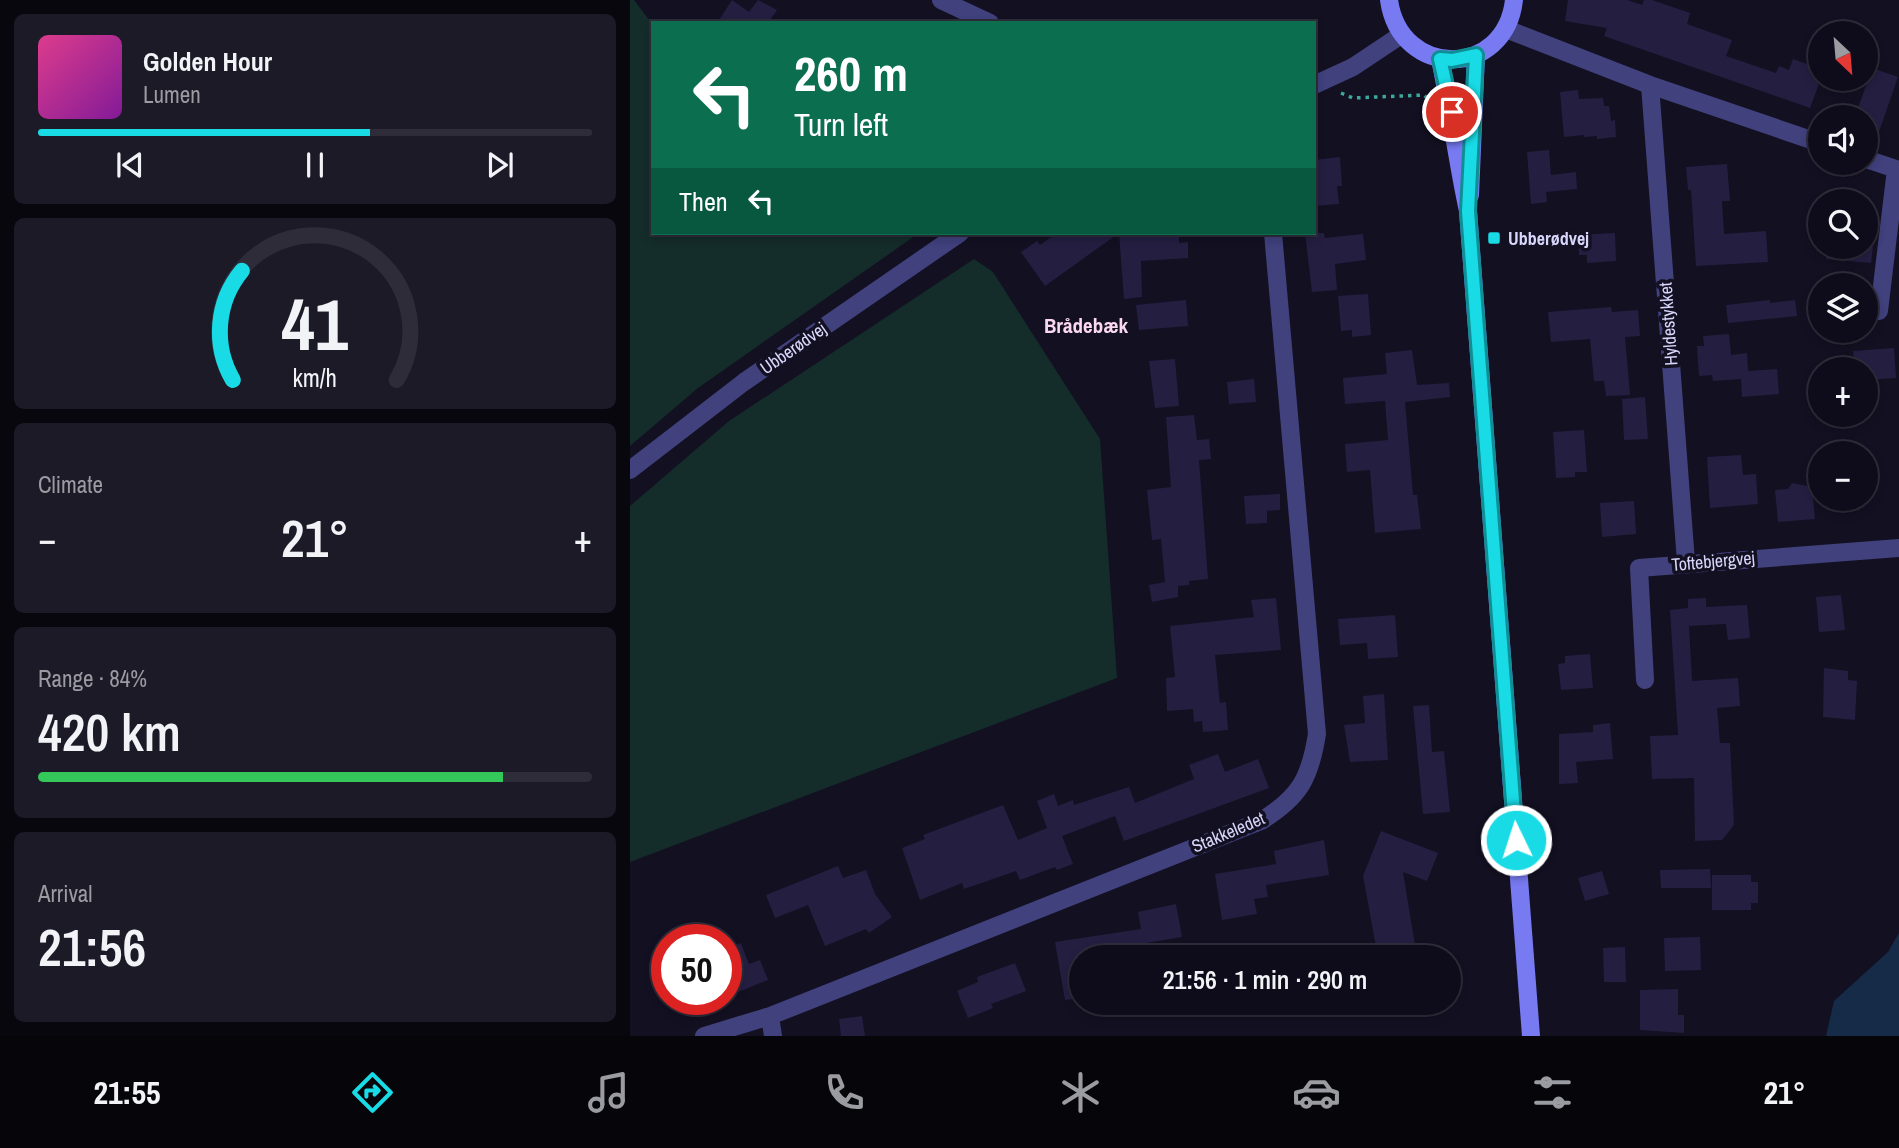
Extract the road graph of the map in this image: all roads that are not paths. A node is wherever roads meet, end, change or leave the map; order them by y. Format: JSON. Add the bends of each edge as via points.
{"nodes":[{"id":1,"x":941,"y":0,"type":"edge"},
{"id":2,"x":1389,"y":0,"type":"edge"},
{"id":3,"x":1514,"y":0,"type":"edge"},
{"id":4,"x":986,"y":21,"type":"edge"},
{"id":5,"x":1506,"y":29,"type":"junction"},
{"id":6,"x":1401,"y":35,"type":"junction"},
{"id":7,"x":1476,"y":55,"type":"junction"},
{"id":8,"x":1440,"y":59,"type":"junction"},
{"id":9,"x":1316,"y":84,"type":"edge"},
{"id":10,"x":1650,"y":85,"type":"junction"},
{"id":11,"x":1808,"y":139,"type":"edge"},
{"id":12,"x":1878,"y":161,"type":"edge"},
{"id":13,"x":1898,"y":165,"type":"edge"},
{"id":14,"x":1468,"y":211,"type":"junction"},
{"id":15,"x":957,"y":235,"type":"edge"},
{"id":16,"x":1273,"y":235,"type":"edge"},
{"id":17,"x":1879,"y":311,"type":"dead end"},
{"id":18,"x":630,"y":470,"type":"edge"},
{"id":19,"x":1899,"y":548,"type":"edge"},
{"id":20,"x":1686,"y":562,"type":"junction"},
{"id":21,"x":1645,"y":680,"type":"dead end"},
{"id":22,"x":770,"y":1016,"type":"junction"},
{"id":23,"x":704,"y":1036,"type":"edge"},
{"id":24,"x":773,"y":1036,"type":"edge"},
{"id":25,"x":1531,"y":1036,"type":"edge"}],
"edges":[{"from":1,"to":4,"type":"street"},
{"from":2,"to":6,"type":"main road"},
{"from":3,"to":5,"type":"main road"},
{"from":5,"to":7,"type":"main road"},
{"from":5,"to":10,"type":"street"},
{"from":6,"to":8,"type":"main road","via":[[1412,46]]},
{"from":6,"to":9,"type":"street","via":[[1353,67]]},
{"from":7,"to":8,"type":"main road"},
{"from":7,"to":14,"type":"main road"},
{"from":8,"to":14,"type":"main road"},
{"from":10,"to":11,"type":"street"},
{"from":10,"to":20,"type":"street","name":"Hyldestykket"},
{"from":12,"to":13,"type":"street"},
{"from":13,"to":17,"type":"street"},
{"from":14,"to":25,"type":"main road"},
{"from":15,"to":18,"type":"street","name":"Ubberødvej","via":[[744,383]]},
{"from":16,"to":22,"type":"street","name":"Stakkeledet","via":[[1317,734],[1312,765],[1297,794],[1261,821]]},
{"from":19,"to":20,"type":"street","name":"Toftebjergvej"},
{"from":20,"to":21,"type":"street","name":"Toftebjergvej","via":[[1639,568]]},
{"from":22,"to":23,"type":"street","name":"Stakkeledet"},
{"from":22,"to":24,"type":"street"}]}
